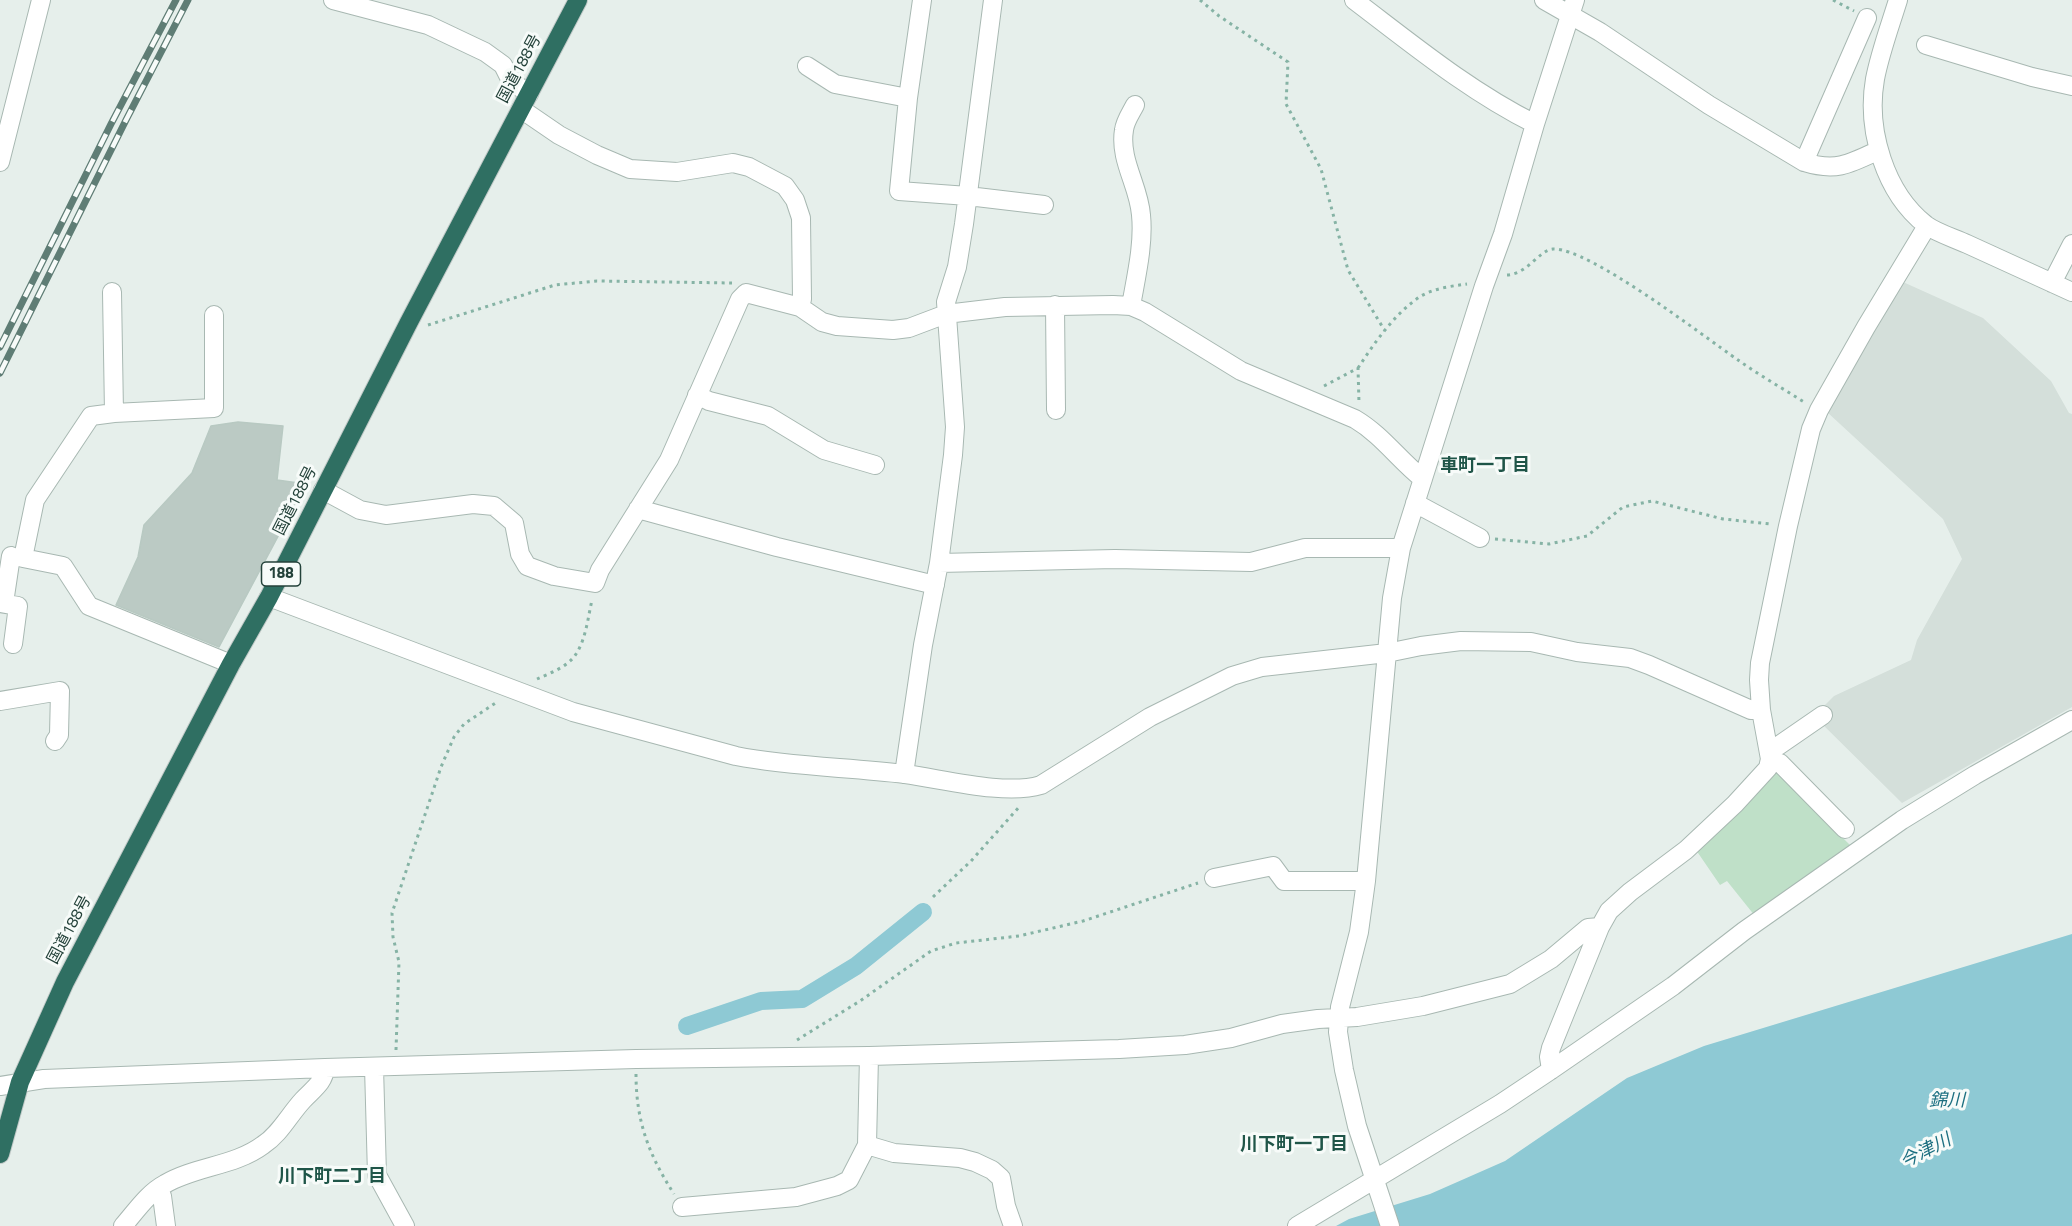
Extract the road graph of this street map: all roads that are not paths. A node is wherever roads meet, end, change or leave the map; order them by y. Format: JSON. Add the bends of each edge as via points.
{"nodes":[{"id":1,"x":41,"y":0,"type":"edge"},
{"id":2,"x":333,"y":0,"type":"edge"},
{"id":3,"x":578,"y":0,"type":"edge"},
{"id":4,"x":922,"y":0,"type":"edge"},
{"id":5,"x":993,"y":0,"type":"edge"},
{"id":6,"x":1354,"y":0,"type":"edge"},
{"id":7,"x":1544,"y":0,"type":"edge"},
{"id":8,"x":1898,"y":0,"type":"edge"},
{"id":9,"x":1573,"y":8,"type":"edge"},
{"id":10,"x":1867,"y":18,"type":"road end"},
{"id":11,"x":1926,"y":45,"type":"dead end"},
{"id":12,"x":807,"y":66,"type":"dead end"},
{"id":13,"x":2072,"y":86,"type":"edge"},
{"id":14,"x":908,"y":98,"type":"junction"},
{"id":15,"x":8,"y":99,"type":"edge"},
{"id":16,"x":525,"y":101,"type":"junction"},
{"id":17,"x":1135,"y":105,"type":"dead end"},
{"id":18,"x":1535,"y":124,"type":"junction"},
{"id":19,"x":1879,"y":150,"type":"junction"},
{"id":20,"x":0,"y":162,"type":"edge"},
{"id":21,"x":1804,"y":162,"type":"junction"},
{"id":22,"x":968,"y":196,"type":"junction"},
{"id":23,"x":1044,"y":205,"type":"dead end"},
{"id":24,"x":1927,"y":226,"type":"junction"},
{"id":25,"x":2072,"y":244,"type":"edge"},
{"id":26,"x":2052,"y":283,"type":"junction"},
{"id":27,"x":112,"y":292,"type":"dead end"},
{"id":28,"x":2072,"y":292,"type":"edge"},
{"id":29,"x":1055,"y":305,"type":"junction"},
{"id":30,"x":1131,"y":306,"type":"junction"},
{"id":31,"x":800,"y":307,"type":"junction"},
{"id":32,"x":946,"y":314,"type":"junction"},
{"id":33,"x":214,"y":315,"type":"dead end"},
{"id":34,"x":697,"y":395,"type":"junction"},
{"id":35,"x":1056,"y":410,"type":"dead end"},
{"id":36,"x":114,"y":413,"type":"junction"},
{"id":37,"x":874,"y":465,"type":"dead end"},
{"id":38,"x":1424,"y":479,"type":"junction"},
{"id":39,"x":323,"y":490,"type":"junction"},
{"id":40,"x":1415,"y":503,"type":"junction"},
{"id":41,"x":638,"y":509,"type":"junction"},
{"id":42,"x":1480,"y":538,"type":"road end"},
{"id":43,"x":1401,"y":548,"type":"junction"},
{"id":44,"x":11,"y":556,"type":"edge"},
{"id":45,"x":939,"y":563,"type":"junction"},
{"id":46,"x":935,"y":585,"type":"junction"},
{"id":47,"x":269,"y":597,"type":"junction"},
{"id":48,"x":2,"y":603,"type":"edge"},
{"id":49,"x":13,"y":644,"type":"dead end"},
{"id":50,"x":1387,"y":653,"type":"junction"},
{"id":51,"x":231,"y":664,"type":"junction"},
{"id":52,"x":0,"y":701,"type":"edge"},
{"id":53,"x":1761,"y":710,"type":"junction"},
{"id":54,"x":1823,"y":714,"type":"dead end"},
{"id":55,"x":2072,"y":720,"type":"edge"},
{"id":56,"x":55,"y":741,"type":"dead end"},
{"id":57,"x":1769,"y":753,"type":"junction"},
{"id":58,"x":904,"y":774,"type":"junction"},
{"id":59,"x":1845,"y":829,"type":"dead end"},
{"id":60,"x":1214,"y":878,"type":"road end"},
{"id":61,"x":1366,"y":881,"type":"junction"},
{"id":62,"x":1600,"y":927,"type":"junction"},
{"id":63,"x":1338,"y":1018,"type":"junction"},
{"id":64,"x":869,"y":1056,"type":"junction"},
{"id":65,"x":374,"y":1067,"type":"junction"},
{"id":66,"x":326,"y":1068,"type":"junction"},
{"id":67,"x":1551,"y":1070,"type":"junction"},
{"id":68,"x":20,"y":1082,"type":"junction"},
{"id":69,"x":0,"y":1086,"type":"edge"},
{"id":70,"x":867,"y":1146,"type":"junction"},
{"id":71,"x":0,"y":1154,"type":"edge"},
{"id":72,"x":1377,"y":1186,"type":"junction"},
{"id":73,"x":157,"y":1190,"type":"junction"},
{"id":74,"x":682,"y":1207,"type":"road end"},
{"id":75,"x":123,"y":1226,"type":"edge"},
{"id":76,"x":166,"y":1226,"type":"edge"},
{"id":77,"x":405,"y":1226,"type":"edge"},
{"id":78,"x":1013,"y":1226,"type":"edge"},
{"id":79,"x":1297,"y":1226,"type":"edge"},
{"id":80,"x":1390,"y":1226,"type":"edge"}],
"edges":[{"from":1,"to":15,"type":"street"},
{"from":2,"to":16,"type":"street","via":[[428,25],[485,52],[503,65]]},
{"from":3,"to":16,"type":"highway","name":"国道188号","number":"188"},
{"from":4,"to":14,"type":"street"},
{"from":5,"to":22,"type":"street"},
{"from":6,"to":18,"type":"street","via":[[1504,109]]},
{"from":7,"to":9,"type":"street"},
{"from":8,"to":19,"type":"street","via":[[1875,80],[1873,103]]},
{"from":9,"to":18,"type":"street"},
{"from":9,"to":21,"type":"street","via":[[1600,32],[1709,105]]},
{"from":10,"to":21,"type":"street"},
{"from":11,"to":13,"type":"street"},
{"from":12,"to":14,"type":"street","via":[[835,84]]},
{"from":14,"to":22,"type":"street","via":[[899,191]]},
{"from":15,"to":20,"type":"street"},
{"from":16,"to":31,"type":"street","via":[[559,135],[630,169],[677,172],[733,163],[785,186],[801,218]]},
{"from":16,"to":39,"type":"highway","name":"国道188号","number":"188"},
{"from":17,"to":30,"type":"street","via":[[1124,128],[1123,144],[1142,216]]},
{"from":18,"to":38,"type":"street"},
{"from":19,"to":21,"type":"street","via":[[1836,168]]},
{"from":19,"to":24,"type":"street","via":[[1904,203]]},
{"from":22,"to":23,"type":"street"},
{"from":22,"to":32,"type":"street"},
{"from":24,"to":26,"type":"street"},
{"from":24,"to":53,"type":"street","via":[[1811,429],[1760,663]]},
{"from":25,"to":26,"type":"street"},
{"from":26,"to":28,"type":"street"},
{"from":27,"to":36,"type":"street"},
{"from":29,"to":30,"type":"street"},
{"from":29,"to":32,"type":"street"},
{"from":29,"to":35,"type":"street"},
{"from":30,"to":38,"type":"street","via":[[1241,371],[1355,419],[1377,434]]},
{"from":31,"to":32,"type":"street","via":[[822,322],[837,326],[893,330]]},
{"from":31,"to":34,"type":"street","via":[[746,293]]},
{"from":32,"to":45,"type":"street","via":[[955,427]]},
{"from":33,"to":36,"type":"street","via":[[214,408]]},
{"from":34,"to":37,"type":"street","via":[[768,416],[824,450]]},
{"from":34,"to":41,"type":"street","via":[[669,460]]},
{"from":36,"to":44,"type":"street","via":[[91,416],[35,500]]},
{"from":38,"to":40,"type":"street"},
{"from":39,"to":41,"type":"street","via":[[360,510],[386,515],[473,504],[494,506],[514,523],[520,554],[527,566],[554,576],[595,583]]},
{"from":39,"to":47,"type":"highway","name":"国道188号","number":"188"},
{"from":40,"to":42,"type":"street"},
{"from":40,"to":43,"type":"street"},
{"from":41,"to":46,"type":"street"},
{"from":43,"to":45,"type":"street","via":[[1305,548],[1251,562],[1115,559]]},
{"from":43,"to":50,"type":"street"},
{"from":44,"to":48,"type":"street"},
{"from":44,"to":51,"type":"street","via":[[63,566],[90,606]]},
{"from":45,"to":46,"type":"street"},
{"from":46,"to":58,"type":"street"},
{"from":47,"to":51,"type":"highway","name":"国道188号","number":"188"},
{"from":47,"to":58,"type":"street","via":[[573,712],[761,761]]},
{"from":48,"to":49,"type":"street","via":[[18,606]]},
{"from":50,"to":53,"type":"street","via":[[1461,640],[1531,642],[1630,658],[1751,710]]},
{"from":50,"to":58,"type":"street","via":[[1262,667],[1232,676],[1150,717],[1029,789]]},
{"from":50,"to":61,"type":"street"},
{"from":51,"to":68,"type":"highway","name":"国道188号","number":"188","via":[[64,982]]},
{"from":52,"to":56,"type":"street","via":[[60,691],[59,735]]},
{"from":53,"to":57,"type":"street"},
{"from":54,"to":57,"type":"street"},
{"from":55,"to":67,"type":"street","via":[[1902,820]]},
{"from":57,"to":59,"type":"street"},
{"from":57,"to":62,"type":"street","via":[[1768,768],[1735,804],[1686,850],[1609,911]]},
{"from":60,"to":61,"type":"street","via":[[1273,866],[1284,881]]},
{"from":61,"to":63,"type":"street","via":[[1359,932]]},
{"from":62,"to":63,"type":"street","via":[[1588,928],[1551,959],[1510,984],[1423,1006]]},
{"from":62,"to":67,"type":"street","via":[[1551,1048]]},
{"from":63,"to":64,"type":"street","via":[[1282,1024],[1185,1045]]},
{"from":63,"to":72,"type":"street","via":[[1344,1070]]},
{"from":64,"to":65,"type":"street"},
{"from":64,"to":70,"type":"street"},
{"from":65,"to":66,"type":"street"},
{"from":65,"to":77,"type":"street","via":[[377,1175]]},
{"from":66,"to":68,"type":"street"},
{"from":66,"to":73,"type":"street","via":[[325,1077],[263,1146],[189,1173]]},
{"from":67,"to":72,"type":"street"},
{"from":68,"to":69,"type":"street"},
{"from":68,"to":71,"type":"highway","name":"国道188号","number":"188"},
{"from":70,"to":74,"type":"street","via":[[849,1180],[837,1186],[796,1197]]},
{"from":70,"to":78,"type":"street","via":[[894,1153],[960,1158],[992,1170],[1001,1178]]},
{"from":72,"to":79,"type":"street"},
{"from":72,"to":80,"type":"street"},
{"from":73,"to":75,"type":"street"},
{"from":73,"to":76,"type":"street","via":[[162,1196]]}]}
